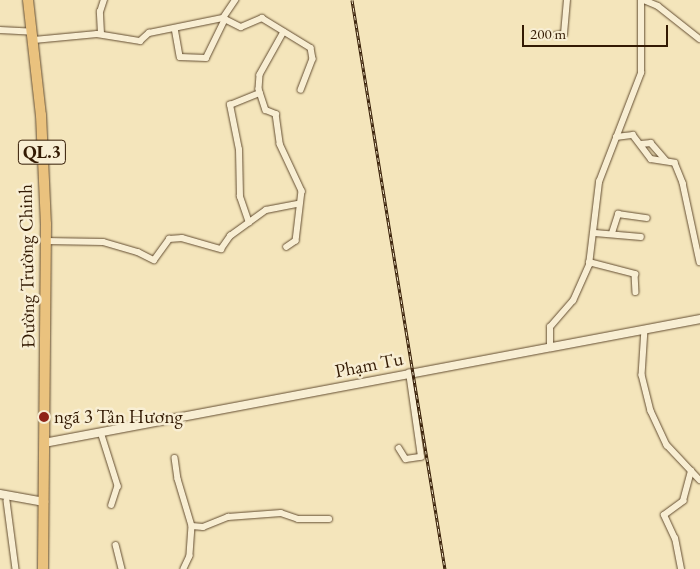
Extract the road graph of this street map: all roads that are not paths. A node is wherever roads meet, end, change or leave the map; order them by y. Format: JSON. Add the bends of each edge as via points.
{"nodes":[{"id":1,"x":28,"y":0,"type":"edge"},
{"id":2,"x":104,"y":0,"type":"edge"},
{"id":3,"x":235,"y":0,"type":"edge"},
{"id":4,"x":567,"y":0,"type":"edge"},
{"id":5,"x":642,"y":0,"type":"edge"},
{"id":6,"x":224,"y":18,"type":"junction"},
{"id":7,"x":175,"y":28,"type":"junction"},
{"id":8,"x":0,"y":30,"type":"edge"},
{"id":9,"x":284,"y":32,"type":"junction"},
{"id":10,"x":101,"y":34,"type":"junction"},
{"id":11,"x":556,"y":35,"type":"dead end"},
{"id":12,"x":33,"y":36,"type":"junction"},
{"id":13,"x":700,"y":39,"type":"edge"},
{"id":14,"x":301,"y":90,"type":"dead end"},
{"id":15,"x":260,"y":93,"type":"junction"},
{"id":16,"x":616,"y":137,"type":"junction"},
{"id":17,"x":640,"y":144,"type":"junction"},
{"id":18,"x":666,"y":160,"type":"junction"},
{"id":19,"x":298,"y":204,"type":"junction"},
{"id":20,"x":647,"y":218,"type":"dead end"},
{"id":21,"x":249,"y":223,"type":"junction"},
{"id":22,"x":594,"y":233,"type":"junction"},
{"id":23,"x":612,"y":233,"type":"junction"},
{"id":24,"x":641,"y":237,"type":"dead end"},
{"id":25,"x":46,"y":241,"type":"junction"},
{"id":26,"x":286,"y":247,"type":"dead end"},
{"id":27,"x":589,"y":262,"type":"junction"},
{"id":28,"x":700,"y":262,"type":"edge"},
{"id":29,"x":636,"y":292,"type":"dead end"},
{"id":30,"x":700,"y":319,"type":"edge"},
{"id":31,"x":645,"y":329,"type":"junction"},
{"id":32,"x":550,"y":346,"type":"junction"},
{"id":33,"x":409,"y":373,"type":"junction"},
{"id":34,"x":101,"y":432,"type":"junction"},
{"id":35,"x":44,"y":442,"type":"junction"},
{"id":36,"x":399,"y":448,"type":"dead end"},
{"id":37,"x":175,"y":458,"type":"dead end"},
{"id":38,"x":691,"y":471,"type":"junction"},
{"id":39,"x":700,"y":480,"type":"edge"},
{"id":40,"x":0,"y":494,"type":"edge"},
{"id":41,"x":9,"y":499,"type":"junction"},
{"id":42,"x":44,"y":502,"type":"junction"},
{"id":43,"x":112,"y":505,"type":"dead end"},
{"id":44,"x":0,"y":507,"type":"edge"},
{"id":45,"x":329,"y":519,"type":"dead end"},
{"id":46,"x":192,"y":526,"type":"junction"},
{"id":47,"x":116,"y":544,"type":"dead end"},
{"id":48,"x":16,"y":569,"type":"edge"},
{"id":49,"x":43,"y":569,"type":"edge"},
{"id":50,"x":122,"y":569,"type":"edge"},
{"id":51,"x":184,"y":569,"type":"edge"},
{"id":52,"x":681,"y":569,"type":"edge"}],
"edges":[{"from":1,"to":12,"type":"highway","name":"Đường Trường Chinh","number":"QL.3"},
{"from":2,"to":10,"type":"street","via":[[100,12]]},
{"from":3,"to":6,"type":"street"},
{"from":4,"to":11,"type":"street","via":[[564,34]]},
{"from":5,"to":13,"type":"street","via":[[658,6]]},
{"from":5,"to":16,"type":"street","via":[[641,72]]},
{"from":6,"to":7,"type":"street"},
{"from":6,"to":7,"type":"street","via":[[206,58],[180,57]]},
{"from":6,"to":9,"type":"street","via":[[241,27],[262,18]]},
{"from":7,"to":10,"type":"street","via":[[149,33],[138,42]]},
{"from":8,"to":12,"type":"street"},
{"from":9,"to":14,"type":"street","via":[[311,48],[313,59]]},
{"from":9,"to":15,"type":"street","via":[[260,75]]},
{"from":10,"to":12,"type":"street"},
{"from":12,"to":25,"type":"highway","name":"Đường Trường Chinh","number":"QL.3"},
{"from":15,"to":19,"type":"street","via":[[266,110],[277,116],[280,144],[301,186]]},
{"from":15,"to":21,"type":"street","via":[[230,105],[239,150],[240,197]]},
{"from":16,"to":17,"type":"street","via":[[633,135]]},
{"from":16,"to":22,"type":"street","via":[[599,182]]},
{"from":17,"to":18,"type":"street","via":[[651,159]]},
{"from":17,"to":18,"type":"street","via":[[651,143]]},
{"from":18,"to":28,"type":"street","via":[[674,163],[683,182]]},
{"from":19,"to":21,"type":"street","via":[[266,210]]},
{"from":19,"to":26,"type":"street","via":[[296,241]]},
{"from":20,"to":23,"type":"street","via":[[618,214]]},
{"from":21,"to":25,"type":"street","via":[[230,236],[221,249],[182,238],[169,239],[154,260],[103,242]]},
{"from":22,"to":23,"type":"street"},
{"from":22,"to":27,"type":"street"},
{"from":23,"to":24,"type":"street"},
{"from":25,"to":35,"type":"highway","name":"Đường Trường Chinh","number":"QL.3"},
{"from":27,"to":29,"type":"street","via":[[635,274]]},
{"from":27,"to":32,"type":"street","via":[[573,301],[551,324]]},
{"from":30,"to":31,"type":"street","name":"Phạm Tu"},
{"from":31,"to":32,"type":"street","name":"Phạm Tu"},
{"from":31,"to":38,"type":"street","via":[[642,375],[652,411],[667,445]]},
{"from":32,"to":33,"type":"street","name":"Phạm Tu"},
{"from":33,"to":34,"type":"street","name":"Phạm Tu"},
{"from":33,"to":36,"type":"street","via":[[421,457],[406,459]]},
{"from":34,"to":35,"type":"street","name":"Phạm Tu"},
{"from":34,"to":43,"type":"street","via":[[117,481],[118,491]]},
{"from":35,"to":42,"type":"highway","number":"QL.3"},
{"from":37,"to":46,"type":"street"},
{"from":38,"to":39,"type":"street"},
{"from":38,"to":52,"type":"street","via":[[683,501],[664,515]]},
{"from":40,"to":41,"type":"street"},
{"from":41,"to":42,"type":"street"},
{"from":41,"to":44,"type":"street"},
{"from":41,"to":48,"type":"street"},
{"from":42,"to":49,"type":"highway","number":"QL.3"},
{"from":45,"to":46,"type":"street","via":[[298,519],[282,513],[228,517],[207,526]]},
{"from":46,"to":51,"type":"street","via":[[190,556]]},
{"from":47,"to":50,"type":"street"}]}
